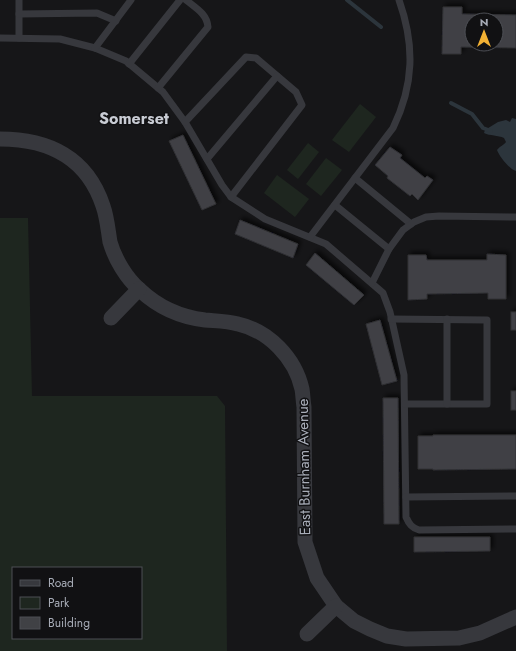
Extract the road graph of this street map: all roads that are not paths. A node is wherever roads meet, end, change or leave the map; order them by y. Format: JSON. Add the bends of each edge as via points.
{"nodes":[{"id":1,"x":18,"y":0,"type":"edge"},
{"id":2,"x":131,"y":0,"type":"edge"},
{"id":3,"x":180,"y":0,"type":"edge"},
{"id":4,"x":186,"y":0,"type":"edge"},
{"id":5,"x":399,"y":0,"type":"edge"},
{"id":6,"x":19,"y":14,"type":"junction"},
{"id":7,"x":116,"y":21,"type":"junction"},
{"id":8,"x":0,"y":38,"type":"edge"},
{"id":9,"x":19,"y":38,"type":"junction"},
{"id":10,"x":95,"y":48,"type":"junction"},
{"id":11,"x":129,"y":64,"type":"junction"},
{"id":12,"x":277,"y":76,"type":"junction"},
{"id":13,"x":158,"y":88,"type":"junction"},
{"id":14,"x":185,"y":122,"type":"junction"},
{"id":15,"x":0,"y":139,"type":"edge"},
{"id":16,"x":207,"y":159,"type":"junction"},
{"id":17,"x":355,"y":178,"type":"junction"},
{"id":18,"x":231,"y":197,"type":"junction"},
{"id":19,"x":335,"y":205,"type":"junction"},
{"id":20,"x":516,"y":217,"type":"edge"},
{"id":21,"x":411,"y":224,"type":"junction"},
{"id":22,"x":310,"y":237,"type":"junction"},
{"id":23,"x":389,"y":249,"type":"junction"},
{"id":24,"x":372,"y":283,"type":"junction"},
{"id":25,"x":139,"y":289,"type":"junction"},
{"id":26,"x":110,"y":318,"type":"dead end"},
{"id":27,"x":391,"y":319,"type":"junction"},
{"id":28,"x":447,"y":320,"type":"junction"},
{"id":29,"x":405,"y":404,"type":"junction"},
{"id":30,"x":447,"y":404,"type":"junction"},
{"id":31,"x":516,"y":496,"type":"edge"},
{"id":32,"x":406,"y":497,"type":"junction"},
{"id":33,"x":516,"y":529,"type":"edge"},
{"id":34,"x":336,"y":606,"type":"junction"},
{"id":35,"x":516,"y":617,"type":"edge"},
{"id":36,"x":308,"y":634,"type":"dead end"}],
"edges":[{"from":1,"to":6,"type":"lane"},
{"from":2,"to":7,"type":"lane"},
{"from":3,"to":11,"type":"lane"},
{"from":4,"to":13,"type":"lane","via":[[204,14],[208,27]]},
{"from":5,"to":17,"type":"lane","via":[[408,29],[411,51],[406,94],[393,128]]},
{"from":6,"to":7,"type":"lane","via":[[97,13]]},
{"from":6,"to":9,"type":"lane"},
{"from":7,"to":10,"type":"lane"},
{"from":8,"to":9,"type":"lane"},
{"from":9,"to":10,"type":"lane","via":[[60,39]]},
{"from":10,"to":11,"type":"lane"},
{"from":11,"to":13,"type":"lane"},
{"from":12,"to":14,"type":"lane","via":[[256,58],[246,57]]},
{"from":12,"to":16,"type":"lane"},
{"from":12,"to":18,"type":"lane","via":[[296,92],[302,105]]},
{"from":13,"to":14,"type":"lane"},
{"from":14,"to":16,"type":"lane"},
{"from":15,"to":25,"type":"street","name":"East Burnham Avenue","via":[[29,140],[46,145],[76,163],[97,192],[118,260]]},
{"from":16,"to":18,"type":"lane"},
{"from":17,"to":19,"type":"lane"},
{"from":17,"to":21,"type":"lane"},
{"from":18,"to":22,"type":"lane","via":[[265,219]]},
{"from":19,"to":22,"type":"lane"},
{"from":19,"to":23,"type":"lane"},
{"from":20,"to":21,"type":"lane","via":[[439,216],[426,217]]},
{"from":21,"to":23,"type":"lane","via":[[403,230]]},
{"from":22,"to":24,"type":"lane","via":[[326,244]]},
{"from":23,"to":24,"type":"lane"},
{"from":24,"to":27,"type":"lane","via":[[383,293]]},
{"from":25,"to":26,"type":"street"},
{"from":25,"to":34,"type":"street","name":"East Burnham Avenue","via":[[168,310],[185,316],[253,328],[279,346],[288,359],[297,374],[304,407],[305,542],[317,578]]},
{"from":27,"to":28,"type":"lane"},
{"from":27,"to":29,"type":"lane","via":[[404,375]]},
{"from":28,"to":30,"type":"lane"},
{"from":28,"to":30,"type":"lane","via":[[487,320],[487,404]]},
{"from":29,"to":30,"type":"lane"},
{"from":29,"to":32,"type":"lane"},
{"from":31,"to":32,"type":"lane"},
{"from":32,"to":33,"type":"lane","via":[[406,517],[409,524],[419,530]]},
{"from":34,"to":35,"type":"street","name":"East Burnham Avenue","via":[[354,621],[370,629],[387,636],[406,639],[459,638],[480,633]]},
{"from":34,"to":36,"type":"street"}]}
